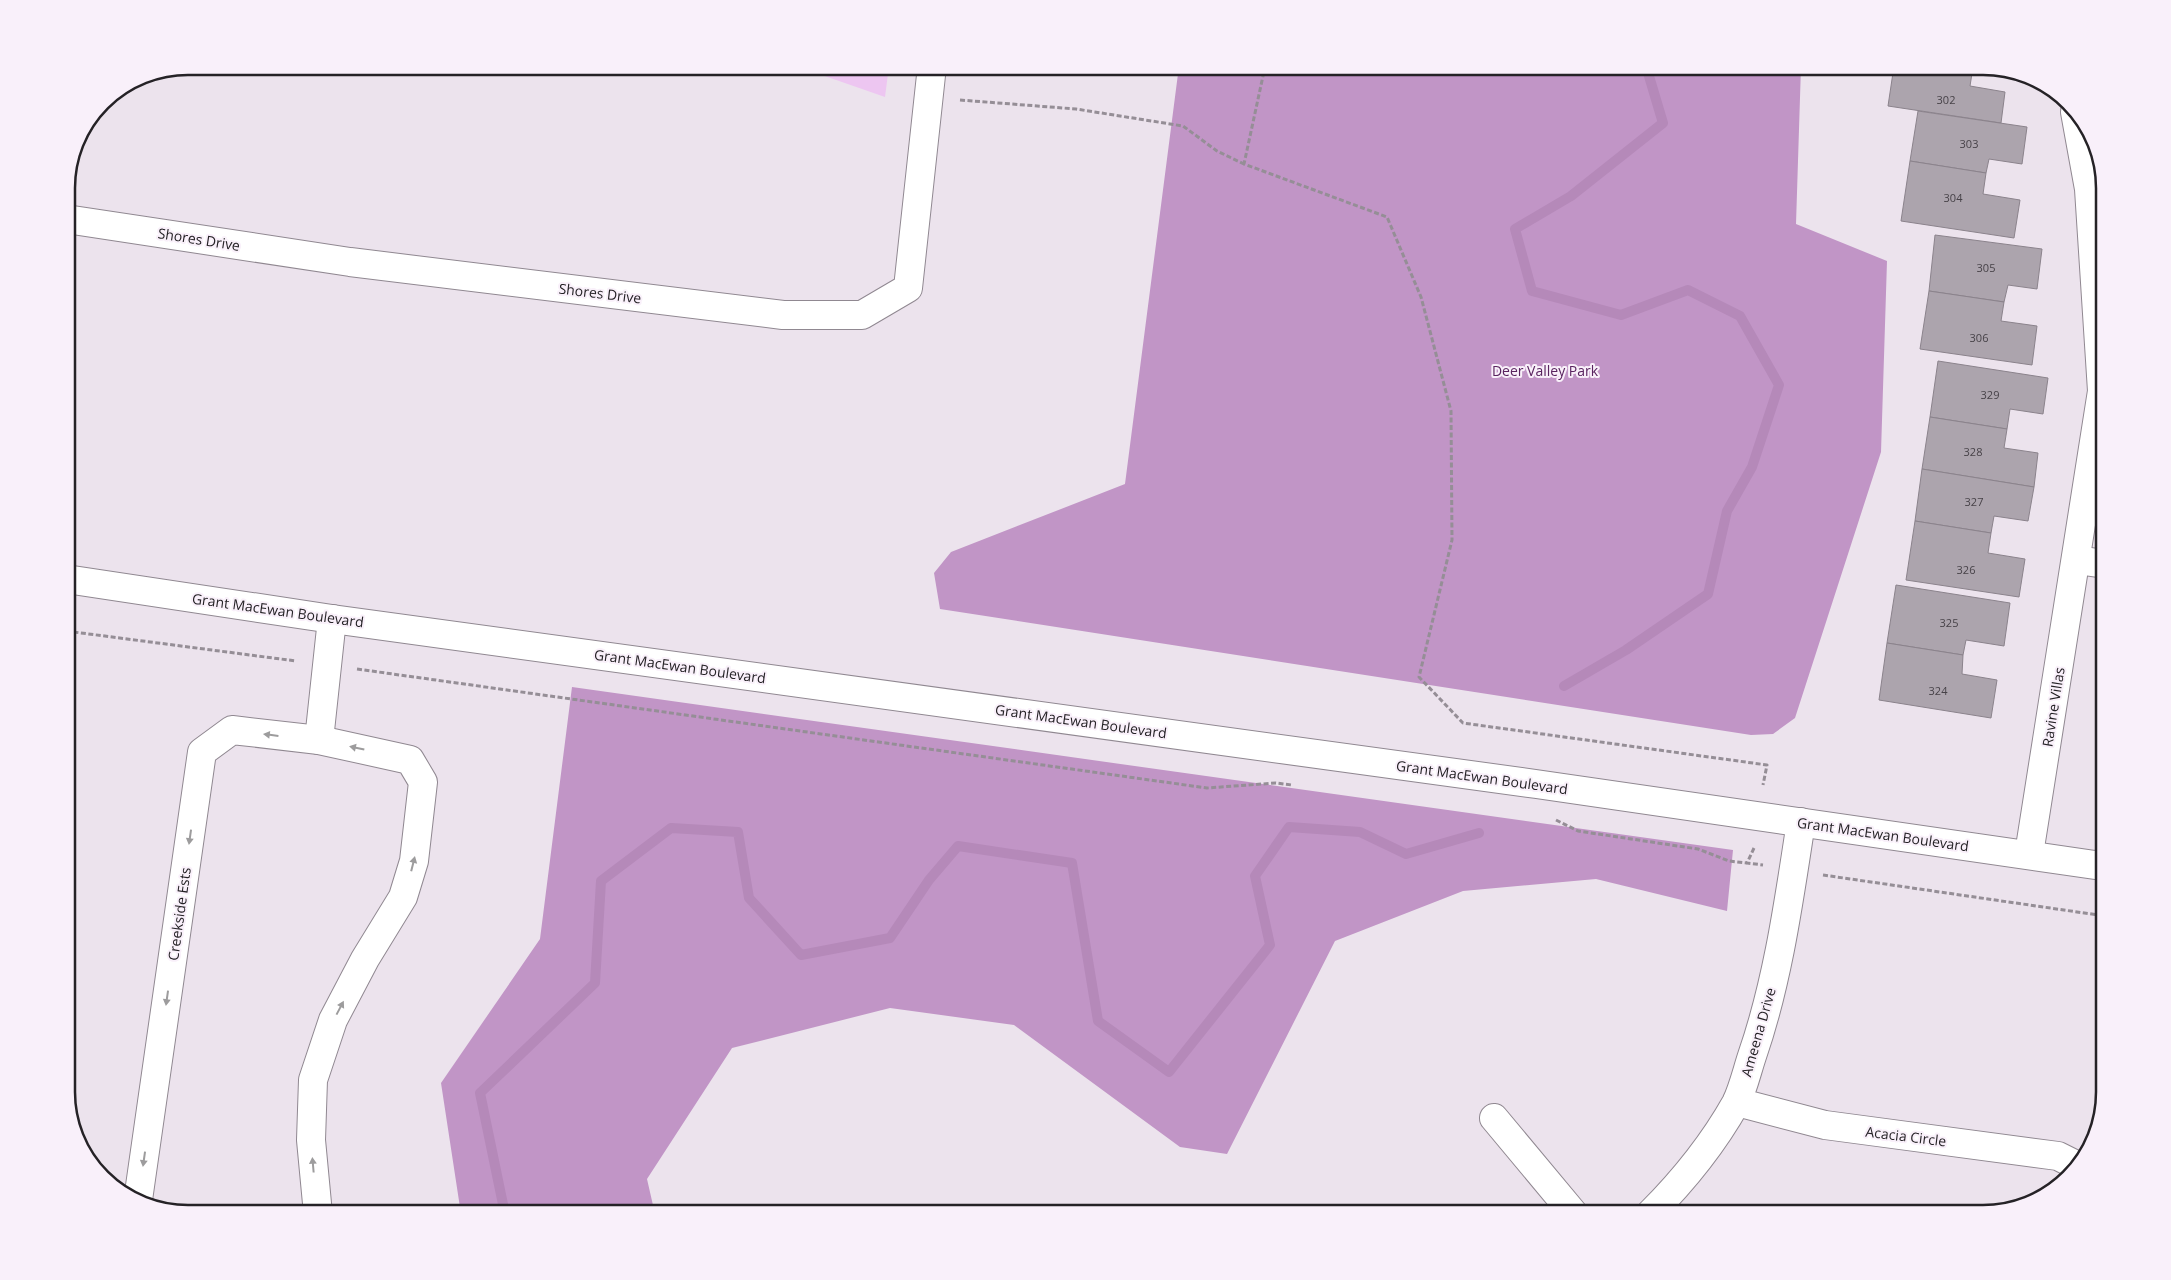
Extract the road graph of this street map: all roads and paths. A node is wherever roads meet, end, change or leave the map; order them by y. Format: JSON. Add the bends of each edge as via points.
{"nodes":[{"id":1,"x":931,"y":75,"type":"edge"},
{"id":2,"x":1264,"y":75,"type":"edge"},
{"id":3,"x":928,"y":97,"type":"junction"},
{"id":4,"x":2080,"y":132,"type":"edge"},
{"id":5,"x":1244,"y":164,"type":"junction"},
{"id":6,"x":2096,"y":186,"type":"edge"},
{"id":7,"x":75,"y":220,"type":"edge"},
{"id":8,"x":2096,"y":432,"type":"edge"},
{"id":9,"x":2077,"y":560,"type":"junction"},
{"id":10,"x":2096,"y":563,"type":"edge"},
{"id":11,"x":75,"y":580,"type":"edge"},
{"id":12,"x":332,"y":619,"type":"junction"},
{"id":13,"x":75,"y":632,"type":"edge"},
{"id":14,"x":328,"y":665,"type":"junction"},
{"id":15,"x":319,"y":740,"type":"junction"},
{"id":16,"x":1296,"y":786,"type":"dead end"},
{"id":17,"x":1756,"y":815,"type":"junction"},
{"id":18,"x":1551,"y":818,"type":"dead end"},
{"id":19,"x":1802,"y":822,"type":"junction"},
{"id":20,"x":2029,"y":854,"type":"junction"},
{"id":21,"x":1747,"y":863,"type":"junction"},
{"id":22,"x":2096,"y":865,"type":"edge"},
{"id":23,"x":1794,"y":870,"type":"junction"},
{"id":24,"x":2096,"y":915,"type":"edge"},
{"id":25,"x":1737,"y":1102,"type":"junction"},
{"id":26,"x":1494,"y":1118,"type":"dead end"},
{"id":27,"x":2071,"y":1163,"type":"edge"},
{"id":28,"x":139,"y":1193,"type":"edge"},
{"id":29,"x":317,"y":1205,"type":"edge"},
{"id":30,"x":1566,"y":1205,"type":"edge"},
{"id":31,"x":1659,"y":1205,"type":"edge"}],
"edges":[{"from":1,"to":3,"type":"street","name":"Shores Drive"},
{"from":2,"to":5,"type":"path"},
{"from":3,"to":5,"type":"path","via":[[1076,109],[1183,126],[1217,151]]},
{"from":3,"to":7,"type":"street","name":"Shores Drive","via":[[908,288],[862,315],[783,315],[350,262]]},
{"from":4,"to":6,"type":"street","name":"Ravine Villas"},
{"from":5,"to":17,"type":"path","via":[[1387,216],[1422,297],[1450,411],[1452,540],[1419,678],[1463,723],[1767,765]]},
{"from":8,"to":9,"type":"street","name":"Ravine Villas"},
{"from":9,"to":10,"type":"street"},
{"from":9,"to":20,"type":"street","name":"Ravine Villas"},
{"from":11,"to":12,"type":"street","name":"Grant MacEwan Boulevard"},
{"from":12,"to":14,"type":"street"},
{"from":12,"to":17,"type":"street","name":"Grant MacEwan Boulevard"},
{"from":13,"to":14,"type":"path"},
{"from":14,"to":15,"type":"street"},
{"from":14,"to":16,"type":"path","via":[[1207,788],[1276,783]]},
{"from":15,"to":28,"type":"street","name":"Creekside Ests","one_way":true,"via":[[232,730],[202,752]]},
{"from":29,"to":15,"type":"street","name":"Creekside Ests","one_way":true,"via":[[311,1140],[313,1080],[333,1020],[403,897],[414,861],[423,782],[410,760]]},
{"from":17,"to":19,"type":"street","name":"Grant MacEwan Boulevard"},
{"from":17,"to":21,"type":"path","via":[[1753,851]]},
{"from":18,"to":21,"type":"path","via":[[1578,831],[1698,849],[1729,861]]},
{"from":19,"to":20,"type":"street","name":"Grant MacEwan Boulevard"},
{"from":19,"to":23,"type":"street","name":"Ameena Drive"},
{"from":20,"to":22,"type":"street","name":"Grant MacEwan Boulevard"},
{"from":21,"to":23,"type":"path"},
{"from":23,"to":24,"type":"path"},
{"from":23,"to":25,"type":"street","name":"Ameena Drive","via":[[1774,978]]},
{"from":25,"to":27,"type":"street","name":"Acacia Circle","via":[[1825,1125],[2058,1156]]},
{"from":25,"to":31,"type":"street","name":"Ameena Drive","via":[[1699,1159]]},
{"from":26,"to":30,"type":"street"}]}
